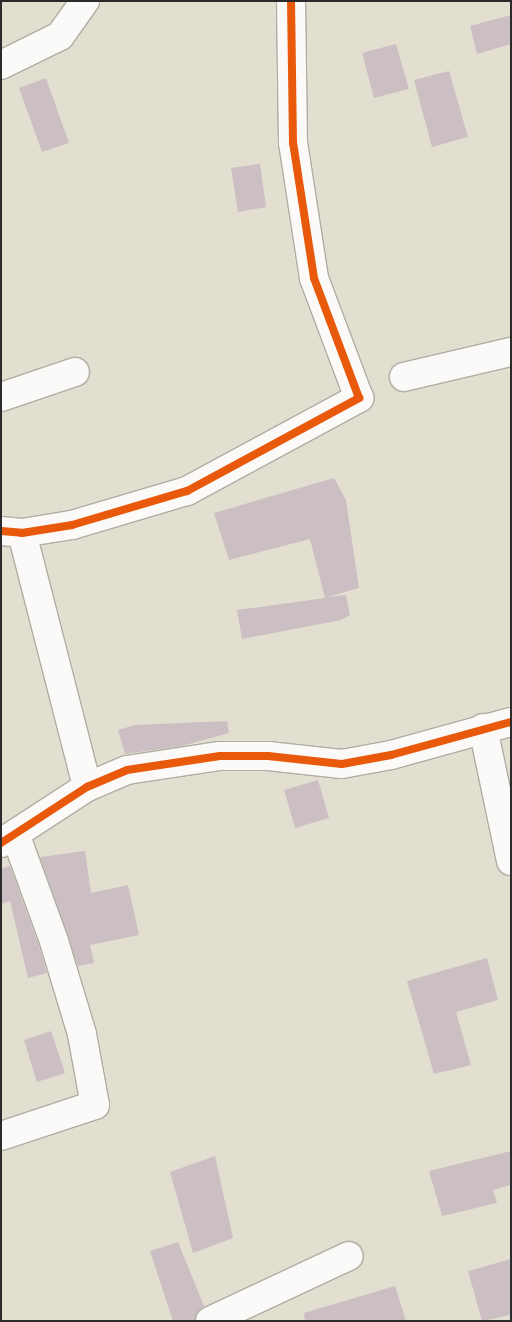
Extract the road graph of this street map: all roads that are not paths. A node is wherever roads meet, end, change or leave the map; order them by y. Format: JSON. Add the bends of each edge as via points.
{"nodes":[{"id":1,"x":85,"y":1,"type":"edge"},
{"id":2,"x":291,"y":1,"type":"edge"},
{"id":3,"x":1,"y":65,"type":"edge"},
{"id":4,"x":511,"y":352,"type":"edge"},
{"id":5,"x":75,"y":372,"type":"dead end"},
{"id":6,"x":404,"y":377,"type":"dead end"},
{"id":7,"x":1,"y":397,"type":"edge"},
{"id":8,"x":12,"y":532,"type":"edge"},
{"id":9,"x":511,"y":722,"type":"edge"},
{"id":10,"x":483,"y":728,"type":"junction"},
{"id":11,"x":87,"y":788,"type":"junction"},
{"id":12,"x":8,"y":838,"type":"edge"},
{"id":13,"x":511,"y":861,"type":"edge"},
{"id":14,"x":1,"y":1136,"type":"edge"},
{"id":15,"x":349,"y":1256,"type":"dead end"},
{"id":16,"x":210,"y":1321,"type":"edge"}],
"edges":[{"from":1,"to":3,"type":"street","via":[[60,36]]},
{"from":2,"to":8,"type":"street","via":[[293,143],[314,278],[359,398],[188,491],[72,525]]},
{"from":4,"to":6,"type":"street"},
{"from":5,"to":7,"type":"street"},
{"from":8,"to":11,"type":"street"},
{"from":9,"to":10,"type":"street"},
{"from":10,"to":11,"type":"street","via":[[391,755],[342,764],[268,756],[220,756],[127,770]]},
{"from":10,"to":13,"type":"street"},
{"from":11,"to":12,"type":"street"},
{"from":12,"to":14,"type":"street","via":[[54,941],[76,1015],[95,1105]]},
{"from":15,"to":16,"type":"street"}]}
